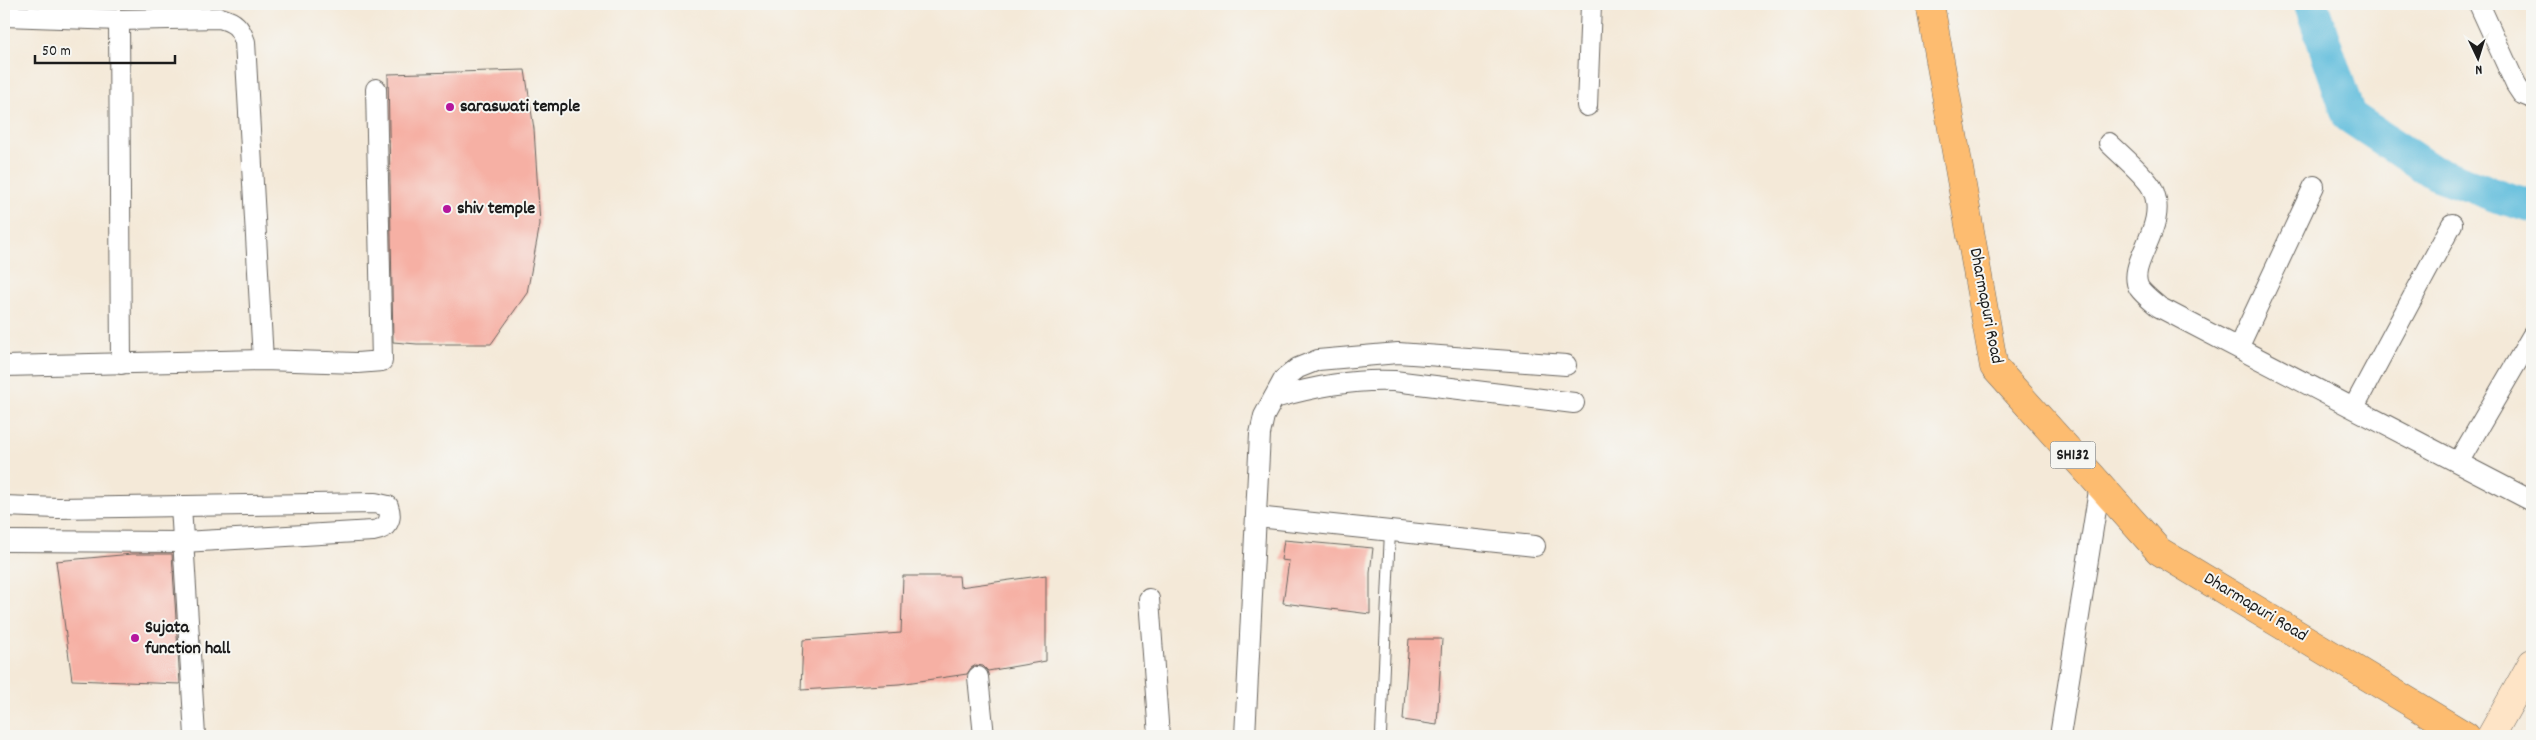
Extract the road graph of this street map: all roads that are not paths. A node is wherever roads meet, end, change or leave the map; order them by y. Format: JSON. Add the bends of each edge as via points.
{"nodes":[{"id":1,"x":1591,"y":4,"type":"edge"},
{"id":2,"x":1930,"y":4,"type":"edge"},
{"id":3,"x":2479,"y":4,"type":"edge"},
{"id":4,"x":4,"y":16,"type":"edge"},
{"id":5,"x":119,"y":20,"type":"junction"},
{"id":6,"x":376,"y":89,"type":"dead end"},
{"id":7,"x":2532,"y":98,"type":"edge"},
{"id":8,"x":1587,"y":106,"type":"dead end"},
{"id":9,"x":2109,"y":143,"type":"dead end"},
{"id":10,"x":2314,"y":186,"type":"dead end"},
{"id":11,"x":2452,"y":224,"type":"dead end"},
{"id":12,"x":2532,"y":336,"type":"edge"},
{"id":13,"x":2239,"y":346,"type":"junction"},
{"id":14,"x":263,"y":360,"type":"junction"},
{"id":15,"x":122,"y":364,"type":"junction"},
{"id":16,"x":1566,"y":365,"type":"dead end"},
{"id":17,"x":4,"y":366,"type":"edge"},
{"id":18,"x":1274,"y":398,"type":"junction"},
{"id":19,"x":1574,"y":404,"type":"dead end"},
{"id":20,"x":2354,"y":407,"type":"junction"},
{"id":21,"x":2459,"y":461,"type":"junction"},
{"id":22,"x":2100,"y":484,"type":"junction"},
{"id":23,"x":2532,"y":501,"type":"edge"},
{"id":24,"x":4,"y":506,"type":"edge"},
{"id":25,"x":181,"y":506,"type":"junction"},
{"id":26,"x":1258,"y":517,"type":"junction"},
{"id":27,"x":1390,"y":530,"type":"junction"},
{"id":28,"x":4,"y":541,"type":"edge"},
{"id":29,"x":184,"y":542,"type":"junction"},
{"id":30,"x":1535,"y":546,"type":"dead end"},
{"id":31,"x":1149,"y":599,"type":"dead end"},
{"id":32,"x":2532,"y":663,"type":"edge"},
{"id":33,"x":978,"y":677,"type":"dead end"},
{"id":34,"x":1381,"y":734,"type":"dead end"},
{"id":35,"x":195,"y":736,"type":"edge"},
{"id":36,"x":984,"y":736,"type":"edge"},
{"id":37,"x":1159,"y":736,"type":"edge"},
{"id":38,"x":1245,"y":736,"type":"edge"},
{"id":39,"x":2060,"y":736,"type":"edge"},
{"id":40,"x":2466,"y":736,"type":"edge"},
{"id":41,"x":2492,"y":736,"type":"edge"}],
"edges":[{"from":1,"to":8,"type":"street"},
{"from":2,"to":22,"type":"main road","name":"Dharmapuri Road","number":"SH132","via":[[1994,367]]},
{"from":3,"to":7,"type":"street","via":[[2516,85],[2522,94]]},
{"from":4,"to":5,"type":"street"},
{"from":5,"to":14,"type":"street","via":[[220,18],[233,22],[240,29],[245,42]]},
{"from":5,"to":15,"type":"street"},
{"from":6,"to":14,"type":"street","via":[[382,360],[357,363]]},
{"from":9,"to":13,"type":"street","via":[[2152,187],[2156,200],[2156,225],[2138,268],[2138,286],[2159,307]]},
{"from":10,"to":13,"type":"street"},
{"from":11,"to":20,"type":"street"},
{"from":12,"to":21,"type":"street"},
{"from":13,"to":20,"type":"street"},
{"from":14,"to":15,"type":"street"},
{"from":15,"to":17,"type":"street"},
{"from":16,"to":18,"type":"street","via":[[1398,352],[1318,360],[1284,378]]},
{"from":18,"to":19,"type":"street","via":[[1320,385],[1368,380]]},
{"from":18,"to":26,"type":"street","via":[[1264,416],[1260,434]]},
{"from":20,"to":21,"type":"street"},
{"from":21,"to":23,"type":"street"},
{"from":22,"to":39,"type":"street"},
{"from":22,"to":40,"type":"main road","name":"Dharmapuri Road","number":"SH132","via":[[2159,551]]},
{"from":24,"to":25,"type":"street"},
{"from":25,"to":29,"type":"street"},
{"from":25,"to":29,"type":"street","via":[[375,503],[388,506],[390,513],[382,530]]},
{"from":26,"to":27,"type":"street"},
{"from":26,"to":38,"type":"street"},
{"from":27,"to":30,"type":"street"},
{"from":27,"to":34,"type":"lane"},
{"from":28,"to":29,"type":"street"},
{"from":29,"to":35,"type":"street"},
{"from":31,"to":37,"type":"street"},
{"from":32,"to":41,"type":"street"},
{"from":33,"to":36,"type":"street"}]}
